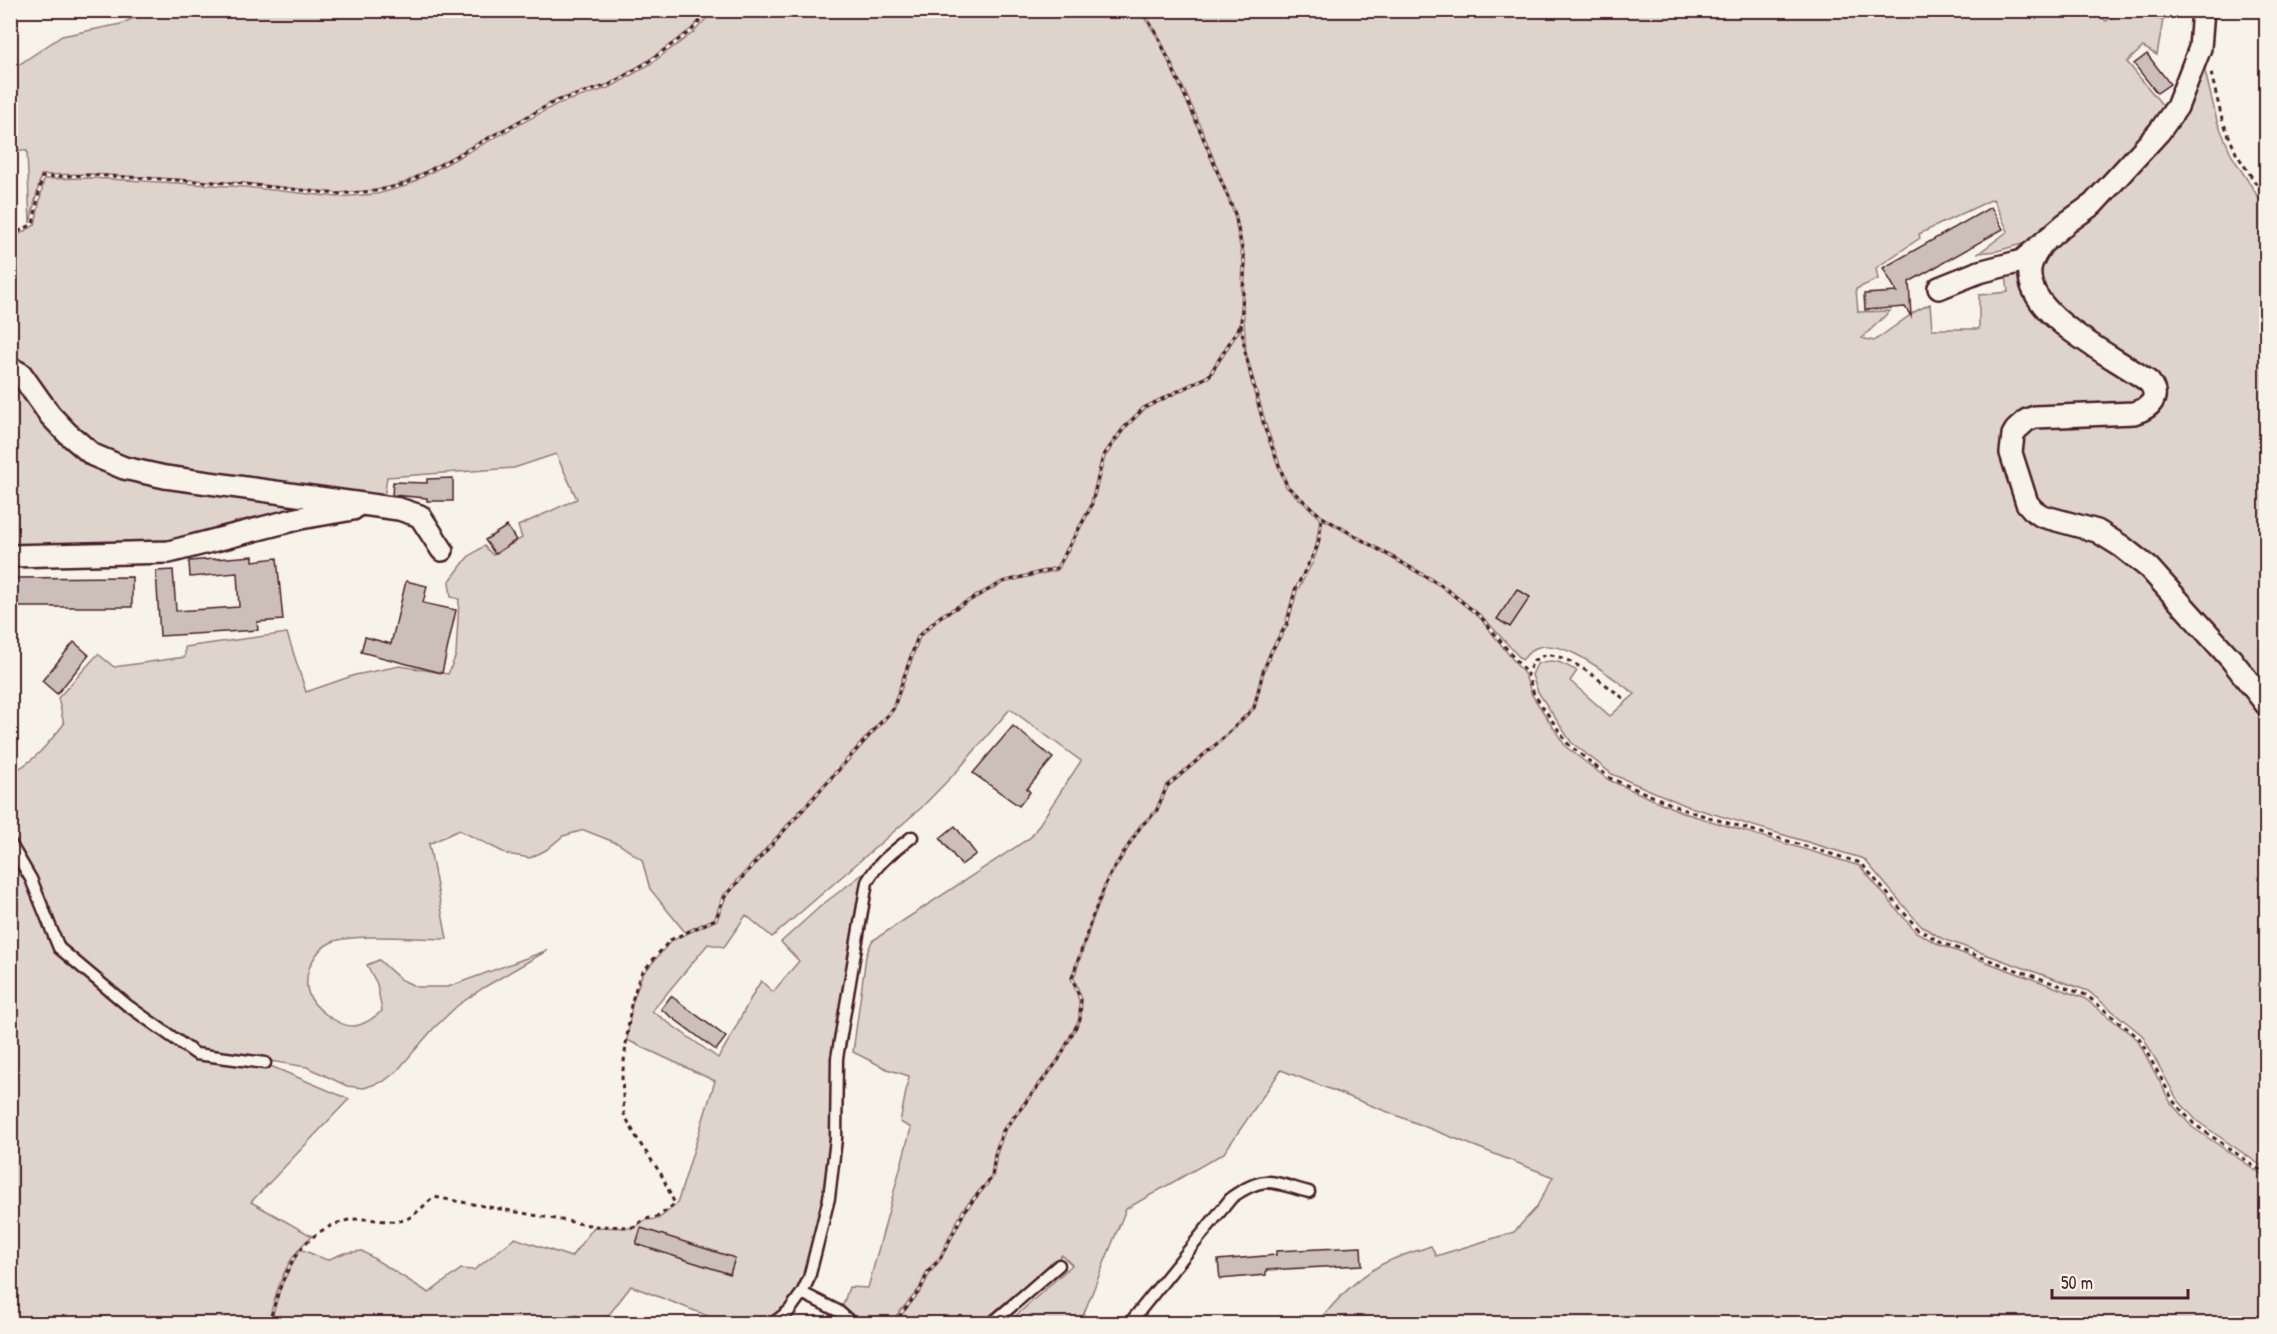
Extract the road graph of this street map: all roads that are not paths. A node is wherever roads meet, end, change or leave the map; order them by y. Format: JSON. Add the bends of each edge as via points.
{"nodes":[{"id":1,"x":2203,"y":10,"type":"edge"},
{"id":2,"x":2041,"y":244,"type":"junction"},
{"id":3,"x":1939,"y":288,"type":"dead end"},
{"id":4,"x":10,"y":368,"type":"edge"},
{"id":5,"x":399,"y":509,"type":"junction"},
{"id":6,"x":442,"y":550,"type":"dead end"},
{"id":7,"x":10,"y":556,"type":"edge"},
{"id":8,"x":2266,"y":704,"type":"edge"},
{"id":9,"x":912,"y":837,"type":"dead end"},
{"id":10,"x":10,"y":843,"type":"edge"},
{"id":11,"x":265,"y":1063,"type":"dead end"},
{"id":12,"x":1310,"y":1192,"type":"dead end"},
{"id":13,"x":1059,"y":1265,"type":"dead end"},
{"id":14,"x":802,"y":1293,"type":"junction"},
{"id":15,"x":772,"y":1323,"type":"edge"},
{"id":16,"x":853,"y":1323,"type":"edge"},
{"id":17,"x":991,"y":1323,"type":"edge"},
{"id":18,"x":1129,"y":1323,"type":"edge"}],
"edges":[{"from":1,"to":2,"type":"street","via":[[2200,48],[2177,106],[2093,204]]},
{"from":2,"to":3,"type":"street","via":[[2022,261]]},
{"from":2,"to":8,"type":"street","via":[[2030,270],[2040,302],[2063,324],[2149,382],[2155,395],[2149,406],[2134,412],[2035,417],[2021,424],[2013,435],[2010,453],[2028,503],[2042,516],[2097,531],[2149,568]]},
{"from":4,"to":5,"type":"street","via":[[21,374],[67,433],[93,455],[124,468]]},
{"from":5,"to":6,"type":"street","via":[[420,516]]},
{"from":5,"to":7,"type":"street","via":[[334,512],[169,552]]},
{"from":9,"to":14,"type":"lane","via":[[879,864],[867,882],[837,1058],[832,1177],[816,1256]]},
{"from":10,"to":11,"type":"lane","via":[[31,879],[59,948],[127,1005],[196,1054]]},
{"from":12,"to":18,"type":"lane","via":[[1264,1181],[1232,1197]]},
{"from":13,"to":17,"type":"lane"},
{"from":14,"to":15,"type":"lane","via":[[789,1311]]},
{"from":14,"to":16,"type":"lane"}]}
